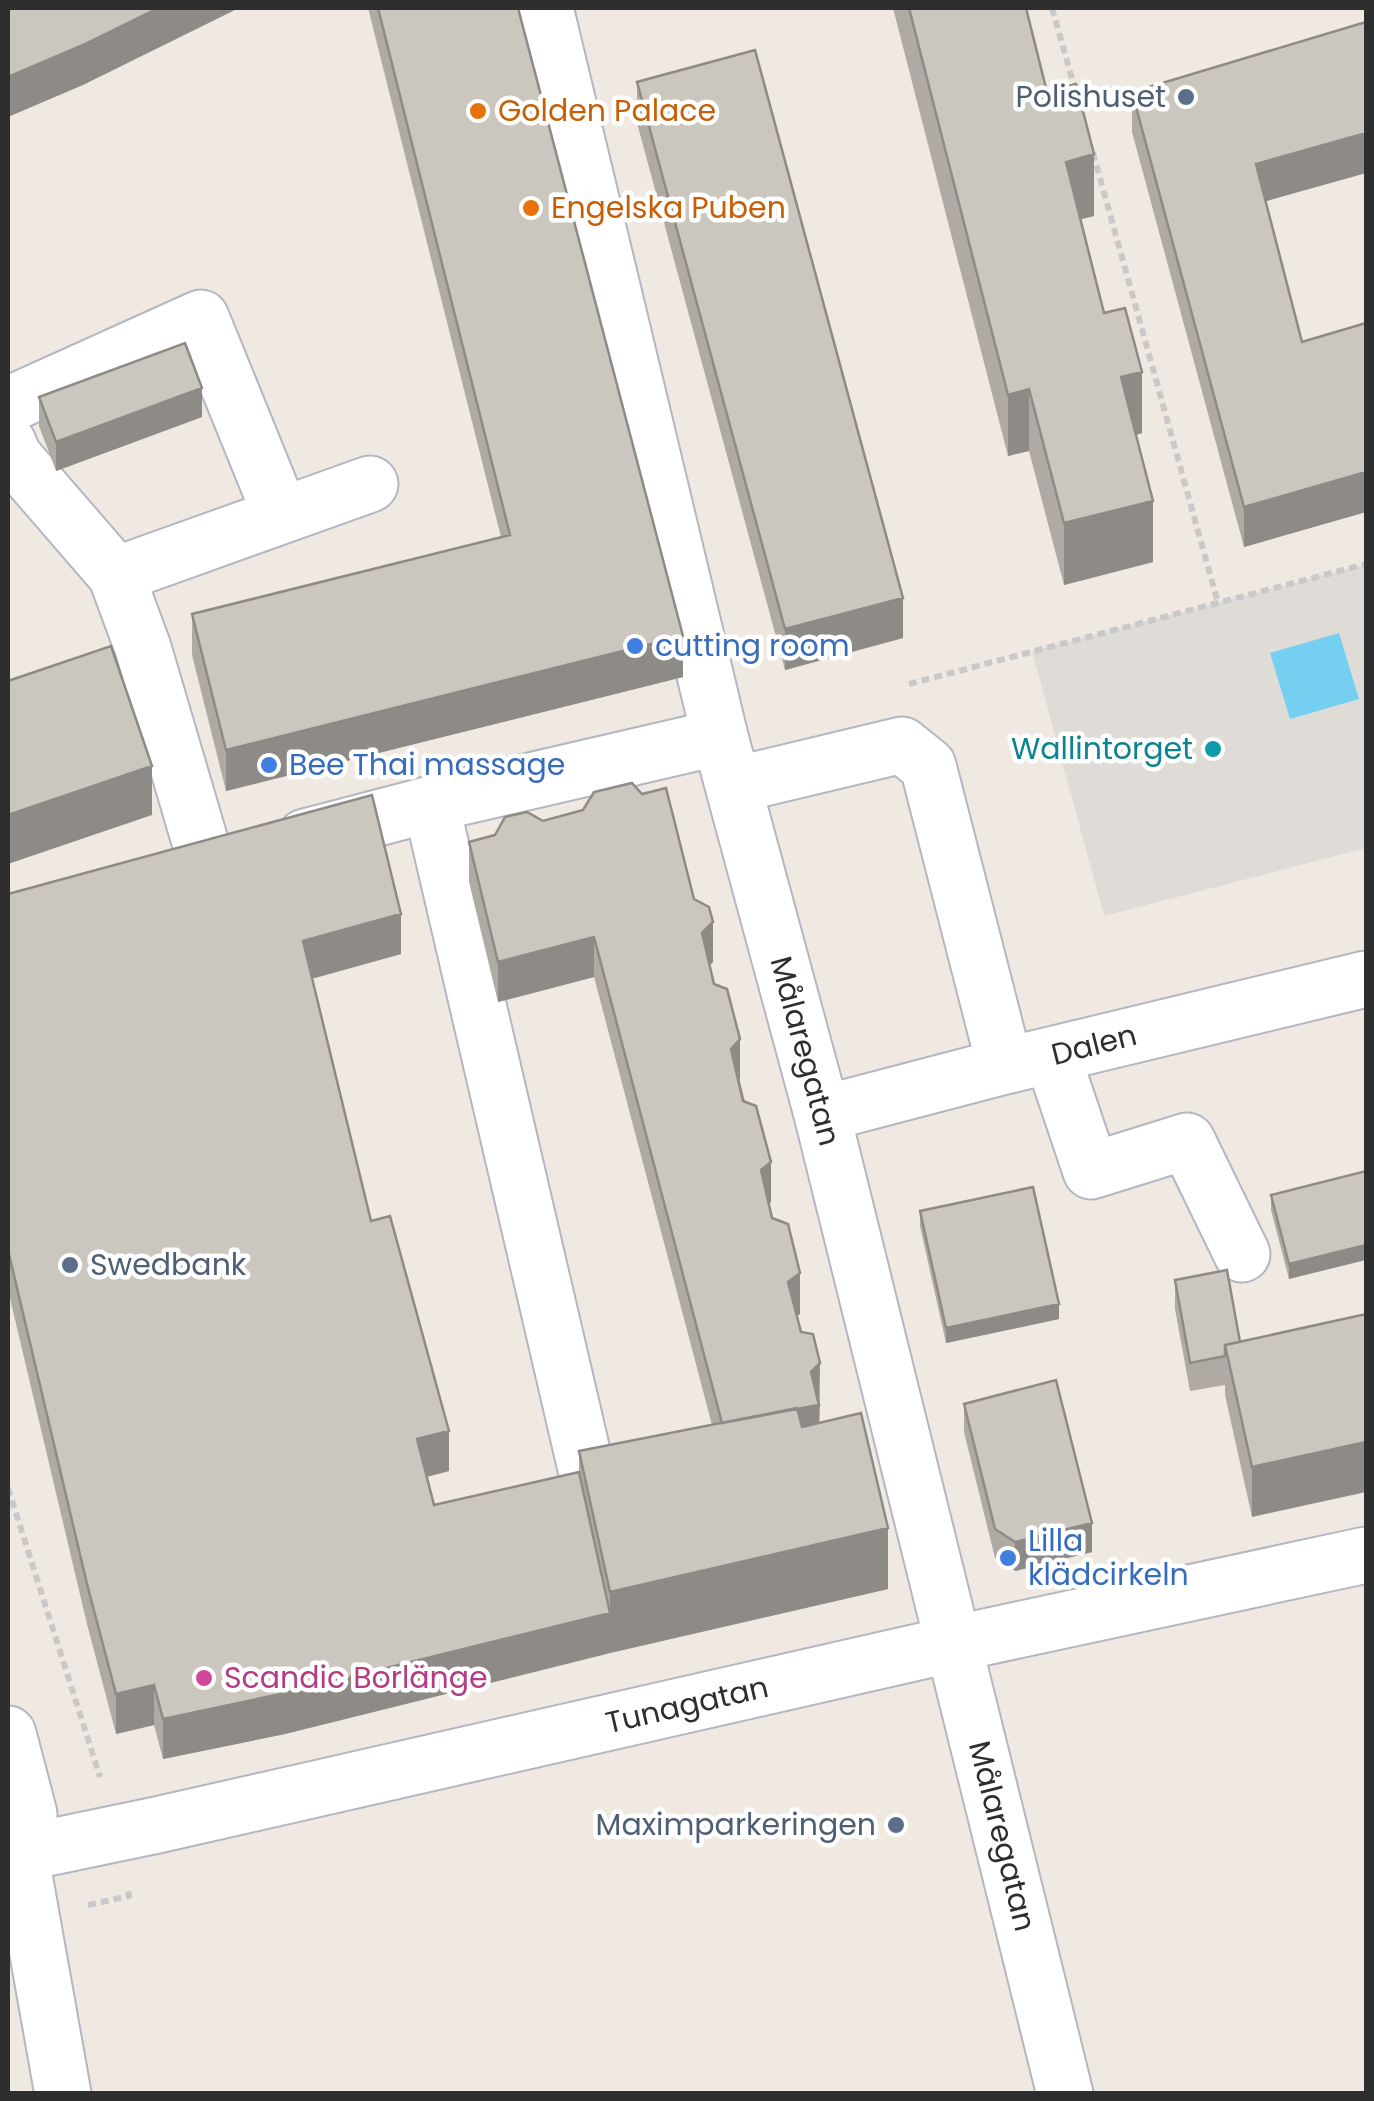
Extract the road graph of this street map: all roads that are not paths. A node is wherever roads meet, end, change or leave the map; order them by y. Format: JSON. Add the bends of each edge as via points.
{"nodes":[{"id":1,"x":545,"y":8,"type":"edge"},
{"id":2,"x":19,"y":438,"type":"edge"},
{"id":3,"x":370,"y":484,"type":"dead end"},
{"id":4,"x":280,"y":516,"type":"junction"},
{"id":5,"x":116,"y":575,"type":"junction"},
{"id":6,"x":728,"y":761,"type":"junction"},
{"id":7,"x":431,"y":804,"type":"junction"},
{"id":8,"x":206,"y":862,"type":"junction"},
{"id":9,"x":152,"y":876,"type":"edge"},
{"id":10,"x":1366,"y":979,"type":"edge"},
{"id":11,"x":1028,"y":1060,"type":"junction"},
{"id":12,"x":822,"y":1114,"type":"junction"},
{"id":13,"x":1242,"y":1254,"type":"dead end"},
{"id":14,"x":671,"y":1488,"type":"edge"},
{"id":15,"x":1366,"y":1554,"type":"edge"},
{"id":16,"x":954,"y":1644,"type":"junction"},
{"id":17,"x":8,"y":1734,"type":"edge"},
{"id":18,"x":12,"y":1850,"type":"edge"},
{"id":19,"x":63,"y":2094,"type":"edge"},
{"id":20,"x":1065,"y":2094,"type":"edge"}],
"edges":[{"from":1,"to":6,"type":"street","name":"Målaregatan"},
{"from":2,"to":4,"type":"street","via":[[201,318]]},
{"from":2,"to":5,"type":"street"},
{"from":3,"to":4,"type":"street"},
{"from":4,"to":5,"type":"street"},
{"from":5,"to":8,"type":"street"},
{"from":6,"to":7,"type":"street"},
{"from":6,"to":11,"type":"street","via":[[902,745],[928,766]]},
{"from":6,"to":12,"type":"street","name":"Målaregatan"},
{"from":7,"to":8,"type":"street"},
{"from":7,"to":14,"type":"street","via":[[594,1503]]},
{"from":8,"to":9,"type":"street"},
{"from":10,"to":11,"type":"street","name":"Dalen"},
{"from":11,"to":12,"type":"street","name":"Dalen"},
{"from":11,"to":13,"type":"street","via":[[1092,1171],[1187,1141]]},
{"from":12,"to":16,"type":"street","name":"Målaregatan","via":[[884,1448]]},
{"from":15,"to":16,"type":"street","name":"Tunagatan"},
{"from":16,"to":18,"type":"street","name":"Tunagatan","via":[[176,1821]]},
{"from":16,"to":20,"type":"street","name":"Målaregatan"},
{"from":17,"to":18,"type":"street","via":[[29,1814]]},
{"from":18,"to":19,"type":"street"}]}
